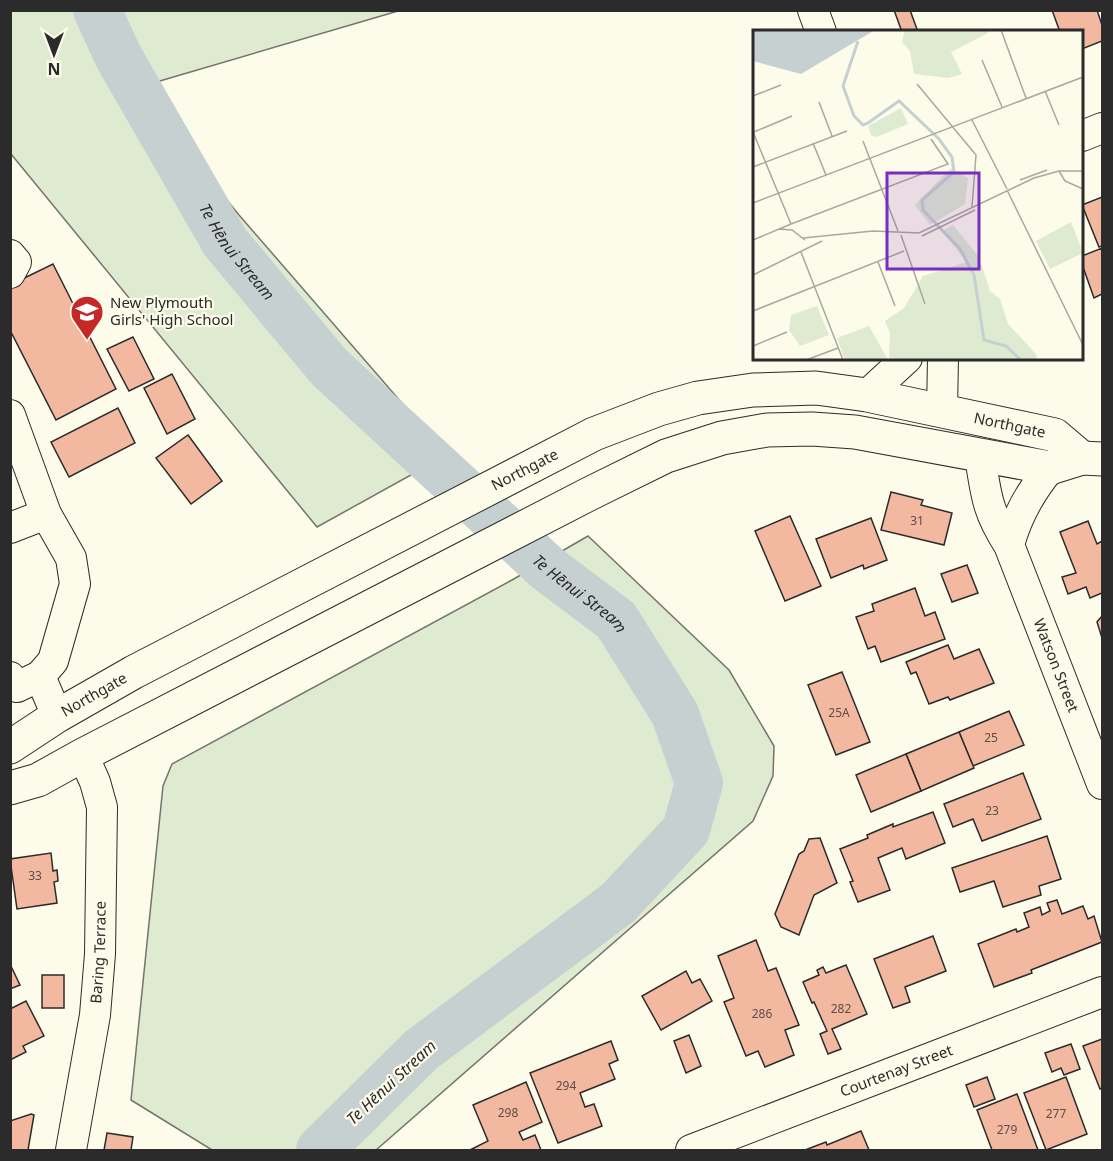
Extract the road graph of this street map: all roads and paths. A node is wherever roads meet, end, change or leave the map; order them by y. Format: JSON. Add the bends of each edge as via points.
{"nodes":[{"id":1,"x":813,"y":10,"type":"edge"},
{"id":2,"x":820,"y":30,"type":"edge"},
{"id":3,"x":1102,"y":128,"type":"edge"},
{"id":4,"x":1083,"y":136,"type":"edge"},
{"id":5,"x":10,"y":255,"type":"edge"},
{"id":6,"x":10,"y":273,"type":"edge"},
{"id":7,"x":905,"y":360,"type":"edge"},
{"id":8,"x":943,"y":360,"type":"edge"},
{"id":9,"x":867,"y":395,"type":"junction"},
{"id":10,"x":942,"y":411,"type":"junction"},
{"id":11,"x":10,"y":415,"type":"edge"},
{"id":12,"x":980,"y":456,"type":"junction"},
{"id":13,"x":1092,"y":458,"type":"edge"},
{"id":14,"x":1050,"y":468,"type":"junction"},
{"id":15,"x":46,"y":513,"type":"junction"},
{"id":16,"x":10,"y":528,"type":"edge"},
{"id":17,"x":1010,"y":545,"type":"junction"},
{"id":18,"x":25,"y":676,"type":"edge"},
{"id":19,"x":57,"y":716,"type":"junction"},
{"id":20,"x":10,"y":747,"type":"edge"},
{"id":21,"x":83,"y":755,"type":"junction"},
{"id":22,"x":1102,"y":784,"type":"edge"},
{"id":23,"x":10,"y":788,"type":"edge"},
{"id":24,"x":1102,"y":992,"type":"edge"},
{"id":25,"x":71,"y":1150,"type":"edge"},
{"id":26,"x":691,"y":1150,"type":"edge"}],
"edges":[{"from":1,"to":2,"type":"street"},
{"from":3,"to":4,"type":"street"},
{"from":5,"to":6,"type":"street","via":[[16,262]]},
{"from":7,"to":9,"type":"street"},
{"from":8,"to":10,"type":"street"},
{"from":9,"to":10,"type":"highway","name":"Northgate"},
{"from":9,"to":19,"type":"highway","name":"Northgate","via":[[816,388],[735,392],[659,409],[594,434],[134,672]]},
{"from":10,"to":13,"type":"highway","name":"Northgate","via":[[1055,435]]},
{"from":11,"to":15,"type":"street"},
{"from":12,"to":14,"type":"highway","name":"Northgate"},
{"from":12,"to":17,"type":"street","name":"Watson Street","via":[[988,505]]},
{"from":12,"to":21,"type":"highway","name":"Northgate","via":[[855,432],[812,429],[767,430],[722,438],[666,456]]},
{"from":13,"to":14,"type":"highway","name":"Northgate"},
{"from":14,"to":17,"type":"street","via":[[1023,507]]},
{"from":15,"to":16,"type":"street"},
{"from":15,"to":18,"type":"street","via":[[71,558],[75,584],[53,660]]},
{"from":17,"to":22,"type":"street","name":"Watson Street"},
{"from":18,"to":19,"type":"street"},
{"from":19,"to":20,"type":"highway","name":"Northgate"},
{"from":21,"to":23,"type":"highway","name":"Northgate","via":[[39,780]]},
{"from":21,"to":25,"type":"street","name":"Baring Terrace","via":[[102,807],[100,954]]},
{"from":24,"to":26,"type":"street","name":"Courtenay Street"}]}
